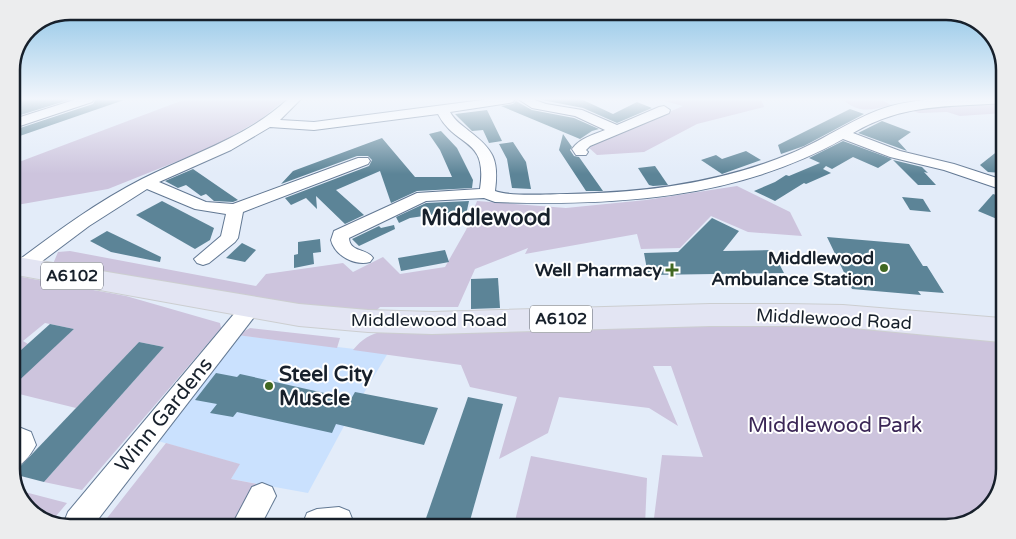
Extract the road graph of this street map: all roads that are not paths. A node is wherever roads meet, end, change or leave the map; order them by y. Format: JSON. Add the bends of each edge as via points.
{"nodes":[{"id":1,"x":267,"y":124,"type":"edge"},
{"id":2,"x":286,"y":124,"type":"edge"},
{"id":3,"x":328,"y":124,"type":"edge"},
{"id":4,"x":452,"y":124,"type":"edge"},
{"id":5,"x":604,"y":124,"type":"edge"},
{"id":6,"x":631,"y":124,"type":"edge"},
{"id":7,"x":860,"y":124,"type":"edge"},
{"id":8,"x":617,"y":130,"type":"junction"},
{"id":9,"x":843,"y":134,"type":"junction"},
{"id":10,"x":582,"y":152,"type":"dead end"},
{"id":11,"x":363,"y":161,"type":"dead end"},
{"id":12,"x":147,"y":183,"type":"junction"},
{"id":13,"x":996,"y":183,"type":"edge"},
{"id":14,"x":487,"y":193,"type":"junction"},
{"id":15,"x":235,"y":209,"type":"junction"},
{"id":16,"x":364,"y":258,"type":"dead end"},
{"id":17,"x":203,"y":259,"type":"dead end"},
{"id":18,"x":20,"y":264,"type":"edge"},
{"id":19,"x":20,"y":267,"type":"edge"},
{"id":20,"x":251,"y":307,"type":"junction"},
{"id":21,"x":996,"y":330,"type":"edge"},
{"id":22,"x":262,"y":496,"type":"dead end"},
{"id":23,"x":80,"y":519,"type":"edge"},
{"id":24,"x":248,"y":519,"type":"edge"}],
"edges":[{"from":1,"to":12,"type":"street","via":[[219,151]]},
{"from":2,"to":3,"type":"street"},
{"from":4,"to":14,"type":"street","via":[[486,154],[490,171]]},
{"from":5,"to":8,"type":"street"},
{"from":6,"to":8,"type":"street"},
{"from":7,"to":9,"type":"street"},
{"from":8,"to":10,"type":"street","via":[[580,145],[578,149]]},
{"from":9,"to":13,"type":"street","via":[[895,154]]},
{"from":9,"to":14,"type":"street","via":[[768,167],[693,188],[586,200],[495,197]]},
{"from":11,"to":15,"type":"street"},
{"from":12,"to":15,"type":"street","via":[[213,210]]},
{"from":12,"to":18,"type":"street","via":[[117,199]]},
{"from":14,"to":16,"type":"street","via":[[423,196],[340,235],[342,249]]},
{"from":15,"to":17,"type":"street","via":[[229,238]]},
{"from":19,"to":20,"type":"main road","name":"Middlewood Road","number":"A6102"},
{"from":20,"to":21,"type":"main road","name":"Middlewood Road","number":"A6102","via":[[368,321],[788,315]]},
{"from":20,"to":23,"type":"street","name":"Winn Gardens"},
{"from":22,"to":24,"type":"street"}]}
